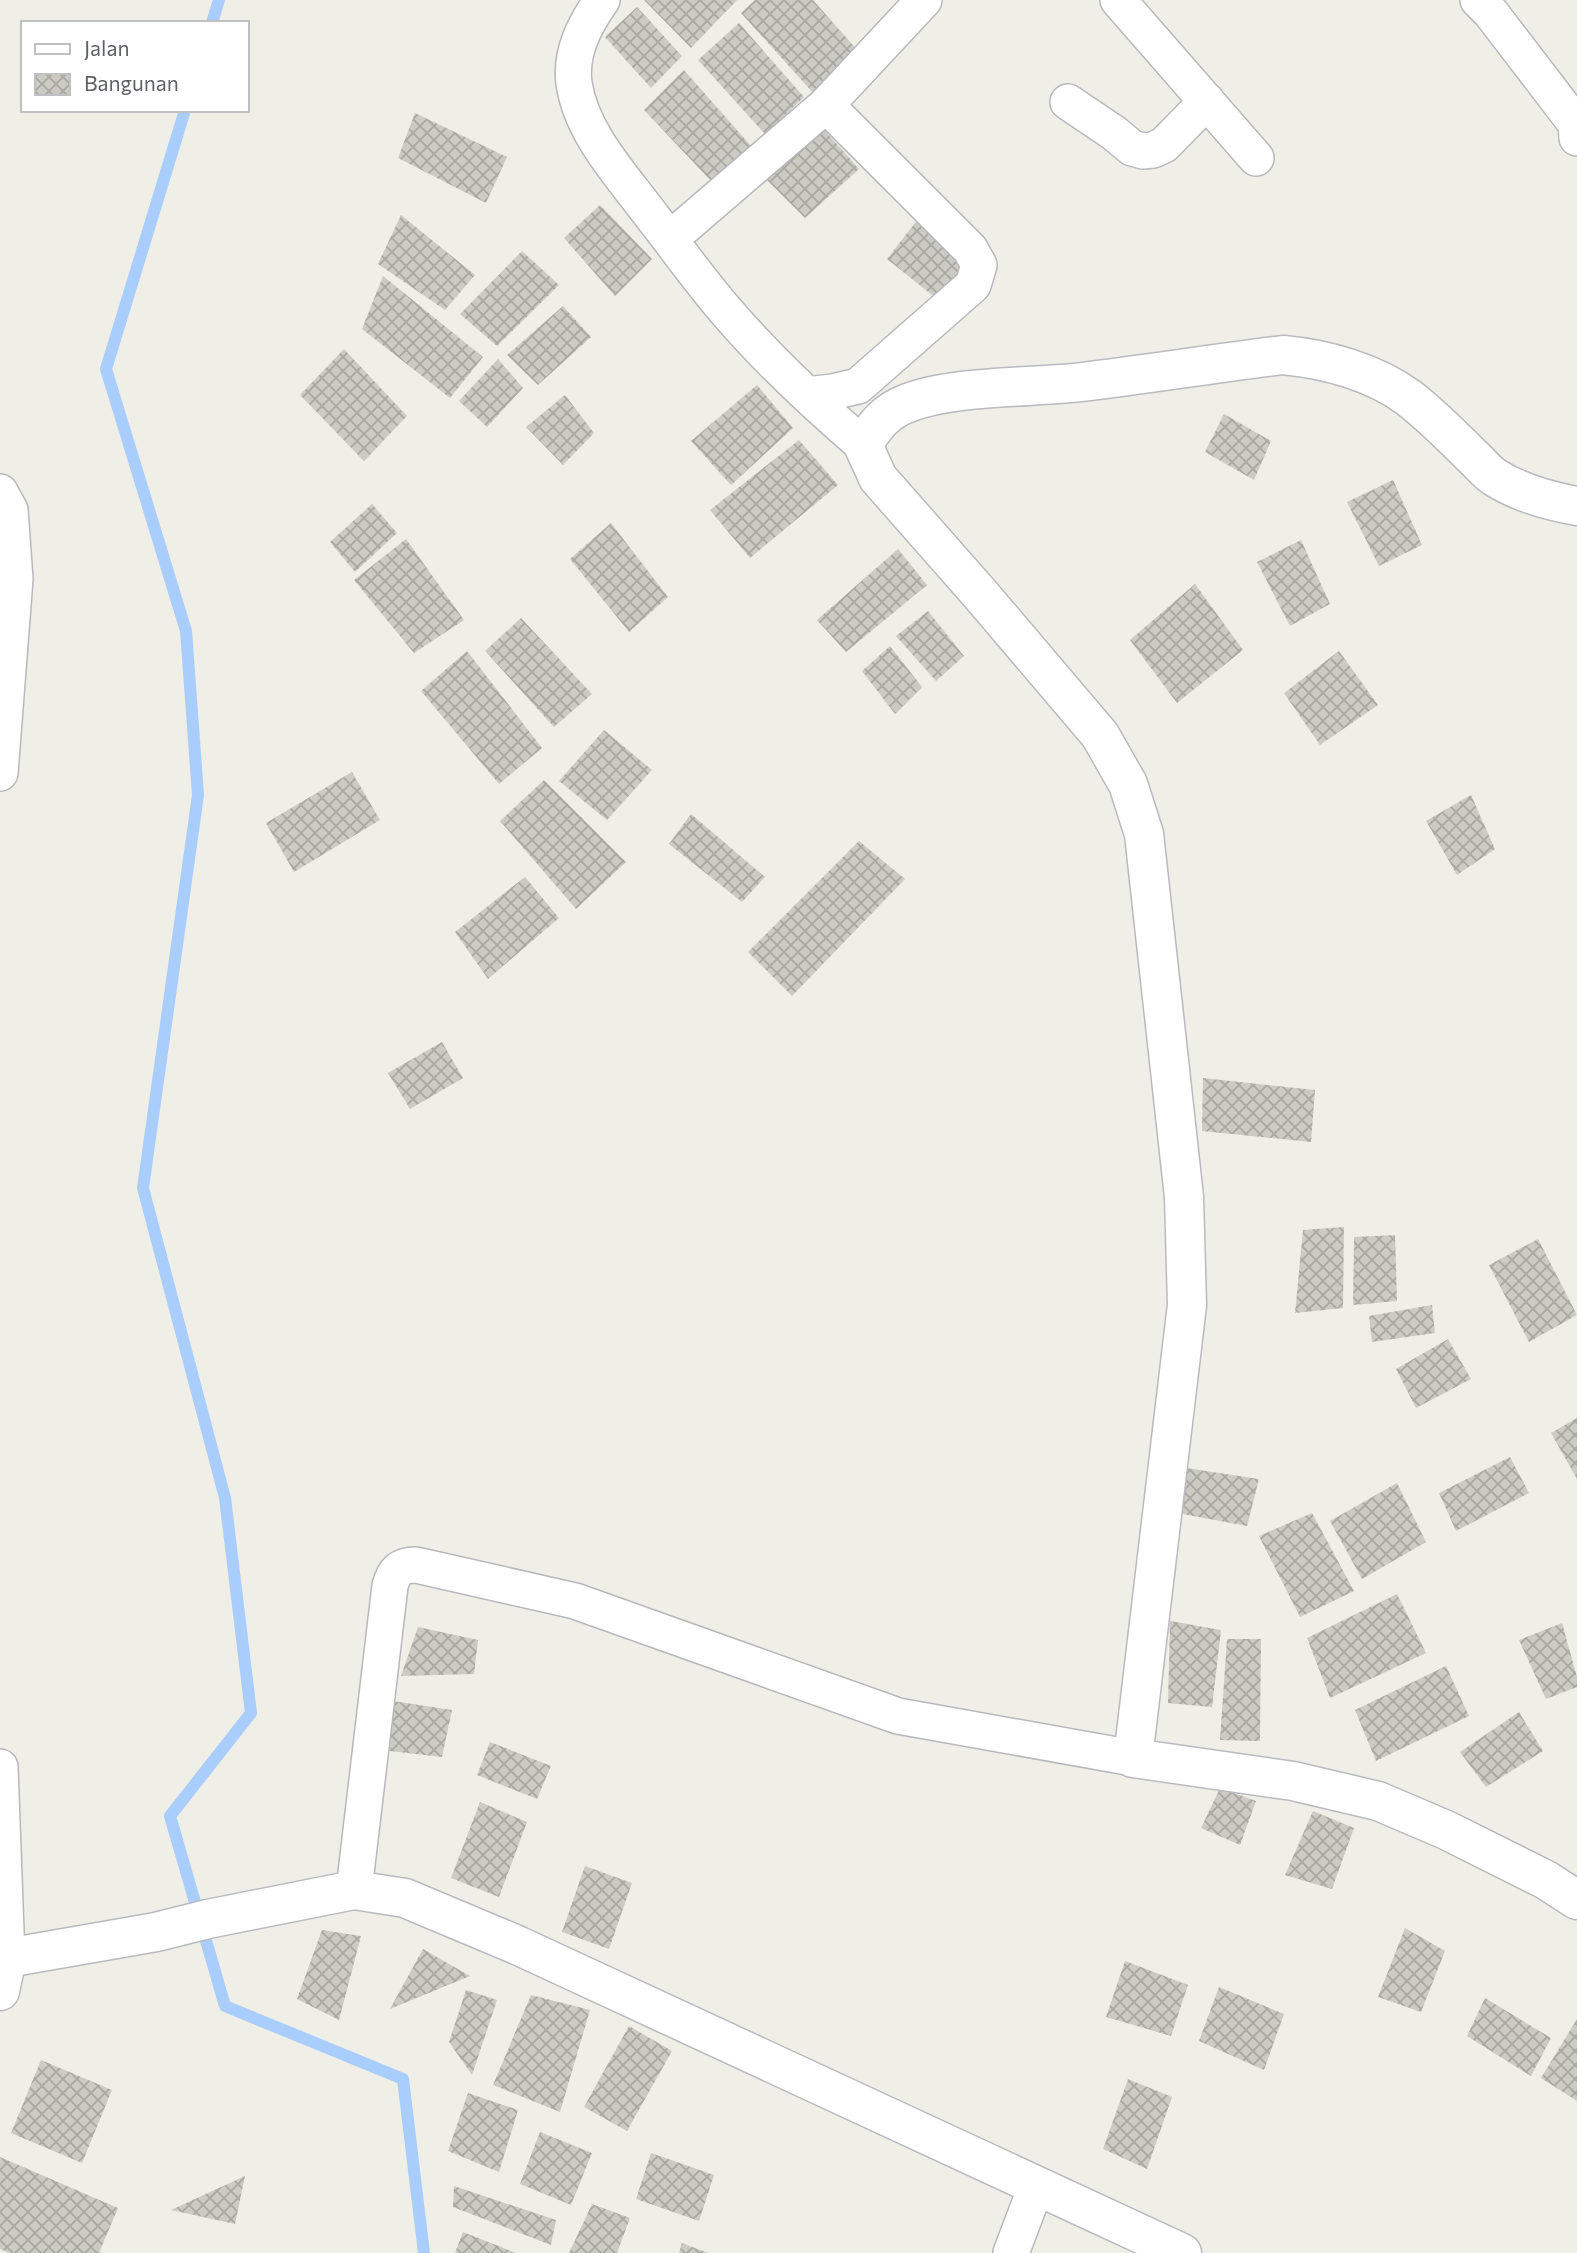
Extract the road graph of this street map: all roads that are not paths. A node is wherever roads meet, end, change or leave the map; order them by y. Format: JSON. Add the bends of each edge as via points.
{"nodes":[{"id":1,"x":602,"y":0,"type":"edge"},
{"id":2,"x":924,"y":0,"type":"edge"},
{"id":3,"x":1118,"y":0,"type":"edge"},
{"id":4,"x":1478,"y":0,"type":"edge"},
{"id":5,"x":1207,"y":101,"type":"junction"},
{"id":6,"x":1068,"y":102,"type":"dead end"},
{"id":7,"x":826,"y":105,"type":"junction"},
{"id":8,"x":1577,"y":138,"type":"edge"},
{"id":9,"x":1256,"y":158,"type":"dead end"},
{"id":10,"x":670,"y":239,"type":"junction"},
{"id":11,"x":807,"y":395,"type":"junction"},
{"id":12,"x":863,"y":445,"type":"junction"},
{"id":13,"x":0,"y":492,"type":"edge"},
{"id":14,"x":1577,"y":506,"type":"edge"},
{"id":15,"x":0,"y":773,"type":"edge"},
{"id":16,"x":1133,"y":1758,"type":"junction"},
{"id":17,"x":0,"y":1768,"type":"edge"},
{"id":18,"x":354,"y":1890,"type":"junction"},
{"id":19,"x":1577,"y":1899,"type":"edge"},
{"id":20,"x":4,"y":1975,"type":"edge"},
{"id":21,"x":1036,"y":2187,"type":"junction"},
{"id":22,"x":1011,"y":2253,"type":"edge"},
{"id":23,"x":1181,"y":2253,"type":"edge"}],
"edges":[{"from":1,"to":10,"type":"street","via":[[586,22],[575,51],[573,81],[580,109],[597,141]]},
{"from":2,"to":7,"type":"street"},
{"from":3,"to":5,"type":"street"},
{"from":4,"to":8,"type":"street","via":[[1576,124]]},
{"from":5,"to":6,"type":"street","via":[[1164,145],[1143,151],[1132,148]]},
{"from":5,"to":9,"type":"street"},
{"from":7,"to":10,"type":"street"},
{"from":7,"to":11,"type":"street","via":[[970,249],[979,265],[973,285],[858,386]]},
{"from":10,"to":11,"type":"street","via":[[726,311]]},
{"from":11,"to":12,"type":"street"},
{"from":12,"to":14,"type":"street","via":[[876,423],[890,411],[956,392],[1301,356],[1383,382],[1423,410],[1495,478],[1544,500]]},
{"from":12,"to":16,"type":"street","via":[[878,478],[1092,725],[1128,784],[1144,834],[1184,1197],[1187,1305]]},
{"from":13,"to":15,"type":"street","via":[[10,510],[15,579]]},
{"from":16,"to":18,"type":"street","via":[[898,1716],[575,1601],[405,1565],[392,1576],[390,1586]]},
{"from":16,"to":19,"type":"street","via":[[1293,1781],[1378,1801],[1446,1830]]},
{"from":17,"to":20,"type":"street"},
{"from":18,"to":20,"type":"street","via":[[208,1919]]},
{"from":18,"to":21,"type":"street","via":[[405,1898],[460,1920]]},
{"from":21,"to":22,"type":"street"},
{"from":21,"to":23,"type":"street"}]}
